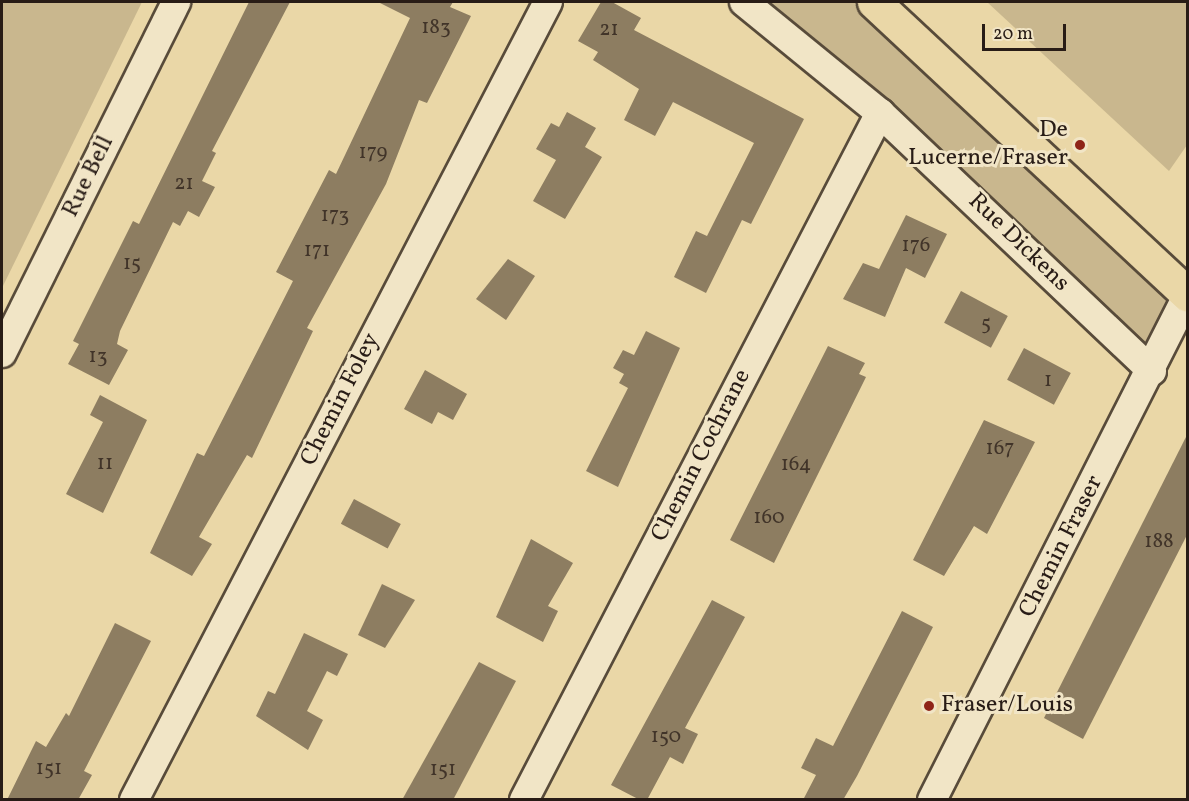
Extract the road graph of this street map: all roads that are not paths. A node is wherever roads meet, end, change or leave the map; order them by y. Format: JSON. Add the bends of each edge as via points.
{"nodes":[{"id":1,"x":176,"y":2,"type":"edge"},
{"id":2,"x":548,"y":2,"type":"edge"},
{"id":3,"x":744,"y":2,"type":"edge"},
{"id":4,"x":874,"y":2,"type":"edge"},
{"id":5,"x":880,"y":113,"type":"junction"},
{"id":6,"x":1187,"y":295,"type":"edge"},
{"id":7,"x":2,"y":353,"type":"edge"},
{"id":8,"x":1152,"y":371,"type":"junction"},
{"id":9,"x":134,"y":800,"type":"edge"},
{"id":10,"x":524,"y":800,"type":"edge"},
{"id":11,"x":932,"y":800,"type":"edge"}],
"edges":[{"from":1,"to":7,"type":"street","name":"Rue Bell"},
{"from":2,"to":9,"type":"street","name":"Chemin Foley"},
{"from":3,"to":5,"type":"street","name":"Rue Dickens"},
{"from":4,"to":6,"type":"main road"},
{"from":5,"to":8,"type":"street","name":"Rue Dickens"},
{"from":5,"to":10,"type":"street","name":"Chemin Cochrane"},
{"from":6,"to":8,"type":"street","name":"Chemin Fraser"},
{"from":8,"to":11,"type":"street","name":"Chemin Fraser"}]}
